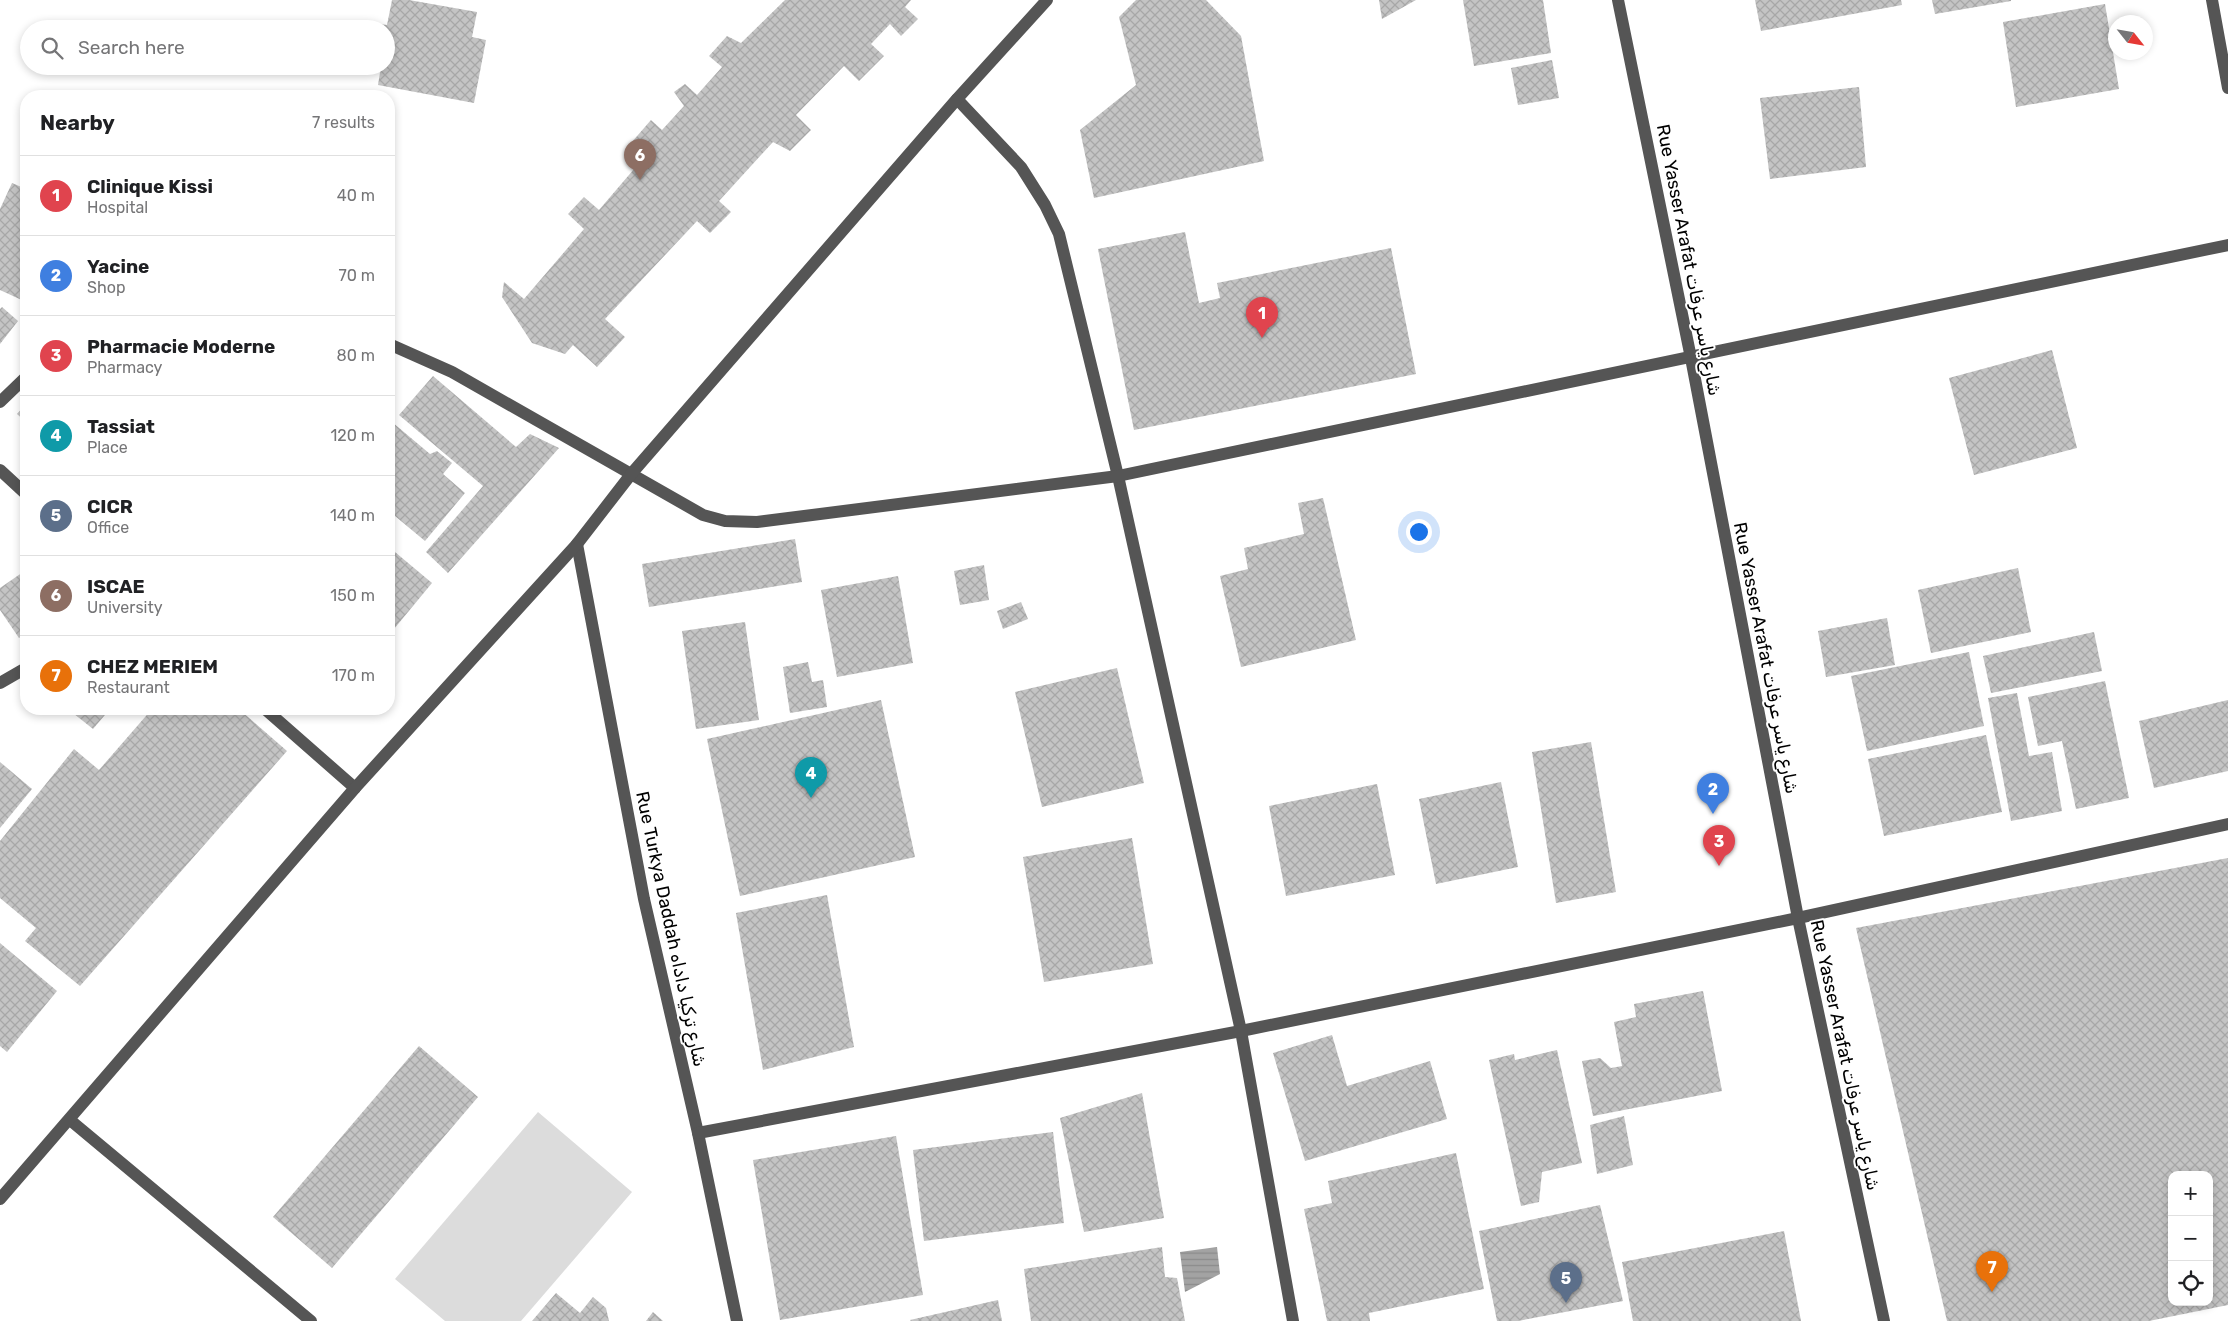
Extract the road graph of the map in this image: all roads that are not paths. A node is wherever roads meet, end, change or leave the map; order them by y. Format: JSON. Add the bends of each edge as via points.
{"nodes":[{"id":1,"x":1047,"y":0,"type":"edge"},
{"id":2,"x":1618,"y":0,"type":"edge"},
{"id":3,"x":2212,"y":0,"type":"edge"},
{"id":4,"x":2228,"y":88,"type":"edge"},
{"id":5,"x":957,"y":100,"type":"junction"},
{"id":6,"x":2228,"y":245,"type":"edge"},
{"id":7,"x":395,"y":347,"type":"edge"},
{"id":8,"x":1691,"y":358,"type":"junction"},
{"id":9,"x":20,"y":382,"type":"edge"},
{"id":10,"x":0,"y":402,"type":"edge"},
{"id":11,"x":0,"y":470,"type":"edge"},
{"id":12,"x":632,"y":473,"type":"junction"},
{"id":13,"x":1118,"y":476,"type":"junction"},
{"id":14,"x":20,"y":488,"type":"edge"},
{"id":15,"x":577,"y":544,"type":"junction"},
{"id":16,"x":20,"y":671,"type":"edge"},
{"id":17,"x":0,"y":683,"type":"edge"},
{"id":18,"x":272,"y":715,"type":"edge"},
{"id":19,"x":355,"y":788,"type":"junction"},
{"id":20,"x":2228,"y":824,"type":"edge"},
{"id":21,"x":1798,"y":918,"type":"junction"},
{"id":22,"x":1241,"y":1031,"type":"junction"},
{"id":23,"x":70,"y":1120,"type":"junction"},
{"id":24,"x":698,"y":1134,"type":"junction"},
{"id":25,"x":0,"y":1199,"type":"edge"},
{"id":26,"x":312,"y":1321,"type":"edge"},
{"id":27,"x":737,"y":1321,"type":"edge"},
{"id":28,"x":1293,"y":1321,"type":"edge"},
{"id":29,"x":1884,"y":1321,"type":"edge"}],
"edges":[{"from":1,"to":5,"type":"street"},
{"from":2,"to":8,"type":"street","name":"Rue Yasser Arafat شارع ياسر عرفات"},
{"from":3,"to":4,"type":"street"},
{"from":5,"to":12,"type":"street"},
{"from":5,"to":13,"type":"street","via":[[1022,167],[1059,234]]},
{"from":6,"to":8,"type":"street"},
{"from":7,"to":12,"type":"street","via":[[452,372]]},
{"from":8,"to":13,"type":"street"},
{"from":8,"to":21,"type":"street","name":"Rue Yasser Arafat شارع ياسر عرفات"},
{"from":9,"to":10,"type":"street"},
{"from":11,"to":14,"type":"street"},
{"from":12,"to":13,"type":"street","via":[[704,515],[725,521],[757,522]]},
{"from":12,"to":15,"type":"street"},
{"from":13,"to":22,"type":"street"},
{"from":15,"to":19,"type":"street"},
{"from":15,"to":24,"type":"street","name":"Rue Turkya Daddah شارع تركيا داداه","via":[[644,900]]},
{"from":16,"to":17,"type":"street"},
{"from":18,"to":19,"type":"street"},
{"from":19,"to":23,"type":"street"},
{"from":20,"to":21,"type":"street"},
{"from":21,"to":22,"type":"street"},
{"from":21,"to":29,"type":"street","name":"Rue Yasser Arafat شارع ياسر عرفات"},
{"from":22,"to":24,"type":"street"},
{"from":22,"to":28,"type":"street"},
{"from":23,"to":25,"type":"street"},
{"from":23,"to":26,"type":"street"},
{"from":24,"to":27,"type":"street","name":"Rue Turkya Daddah شارع تركيا داداه"}]}
